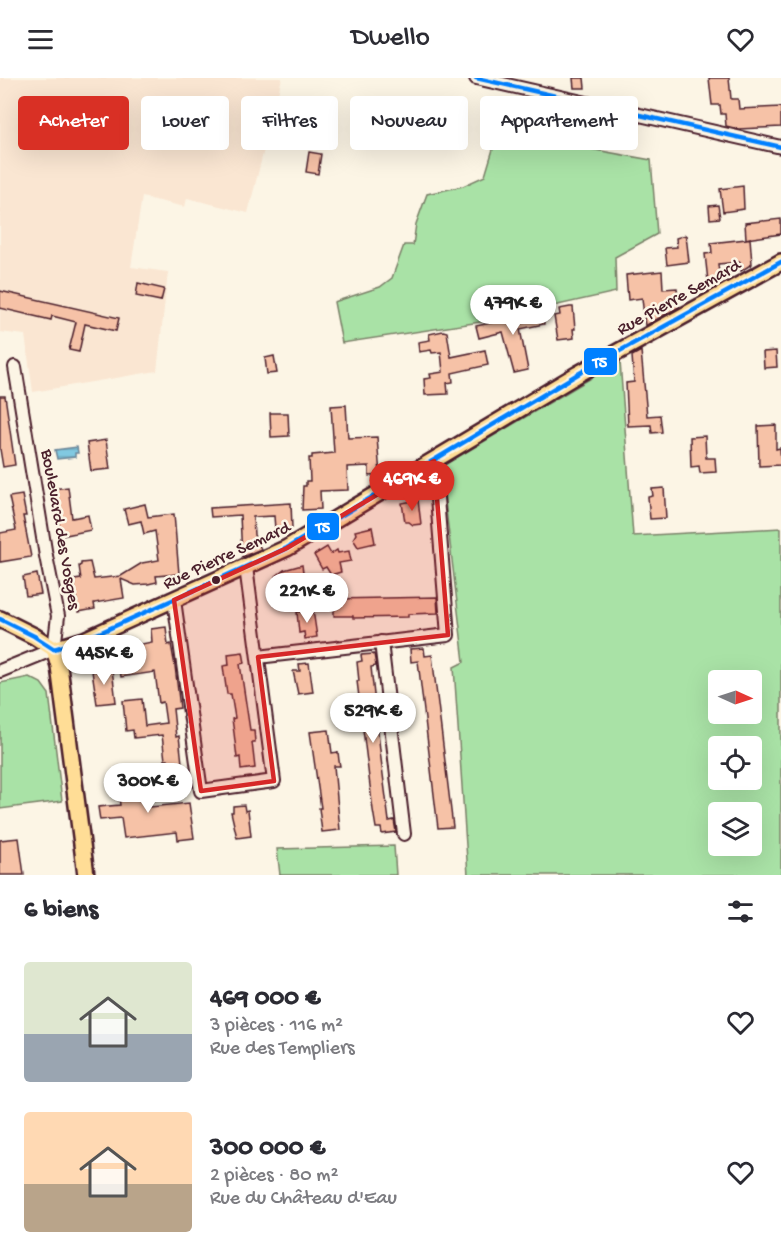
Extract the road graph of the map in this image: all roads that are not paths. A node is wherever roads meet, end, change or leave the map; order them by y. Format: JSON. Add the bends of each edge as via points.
{"nodes":[{"id":1,"x":476,"y":78,"type":"edge"},
{"id":2,"x":781,"y":147,"type":"edge"},
{"id":3,"x":781,"y":262,"type":"edge"},
{"id":4,"x":15,"y":367,"type":"dead end"},
{"id":5,"x":434,"y":461,"type":"junction"},
{"id":6,"x":246,"y":567,"type":"junction"},
{"id":7,"x":174,"y":600,"type":"junction"},
{"id":8,"x":0,"y":619,"type":"edge"},
{"id":9,"x":381,"y":642,"type":"junction"},
{"id":10,"x":54,"y":649,"type":"junction"},
{"id":11,"x":258,"y":657,"type":"junction"},
{"id":12,"x":0,"y":671,"type":"edge"},
{"id":13,"x":404,"y":834,"type":"dead end"},
{"id":14,"x":87,"y":875,"type":"edge"}],
"edges":[{"from":1,"to":2,"type":"street"},
{"from":3,"to":5,"type":"main road","name":"Rue Pierre Semard","via":[[578,374]]},
{"from":4,"to":10,"type":"street","name":"Boulevard des Vosges","via":[[58,616]]},
{"from":5,"to":6,"type":"main road","name":"Rue Pierre Semard","via":[[287,548]]},
{"from":5,"to":9,"type":"street","via":[[448,635]]},
{"from":6,"to":7,"type":"main road","name":"Rue Pierre Semard"},
{"from":6,"to":11,"type":"street"},
{"from":7,"to":10,"type":"main road","name":"Rue Pierre Semard","via":[[84,640]]},
{"from":7,"to":11,"type":"street","via":[[201,791],[274,781]]},
{"from":8,"to":10,"type":"main road"},
{"from":9,"to":11,"type":"street"},
{"from":9,"to":13,"type":"street"},
{"from":10,"to":12,"type":"street"},
{"from":10,"to":14,"type":"main road","name":"Boulevard des Vosges"}]}
